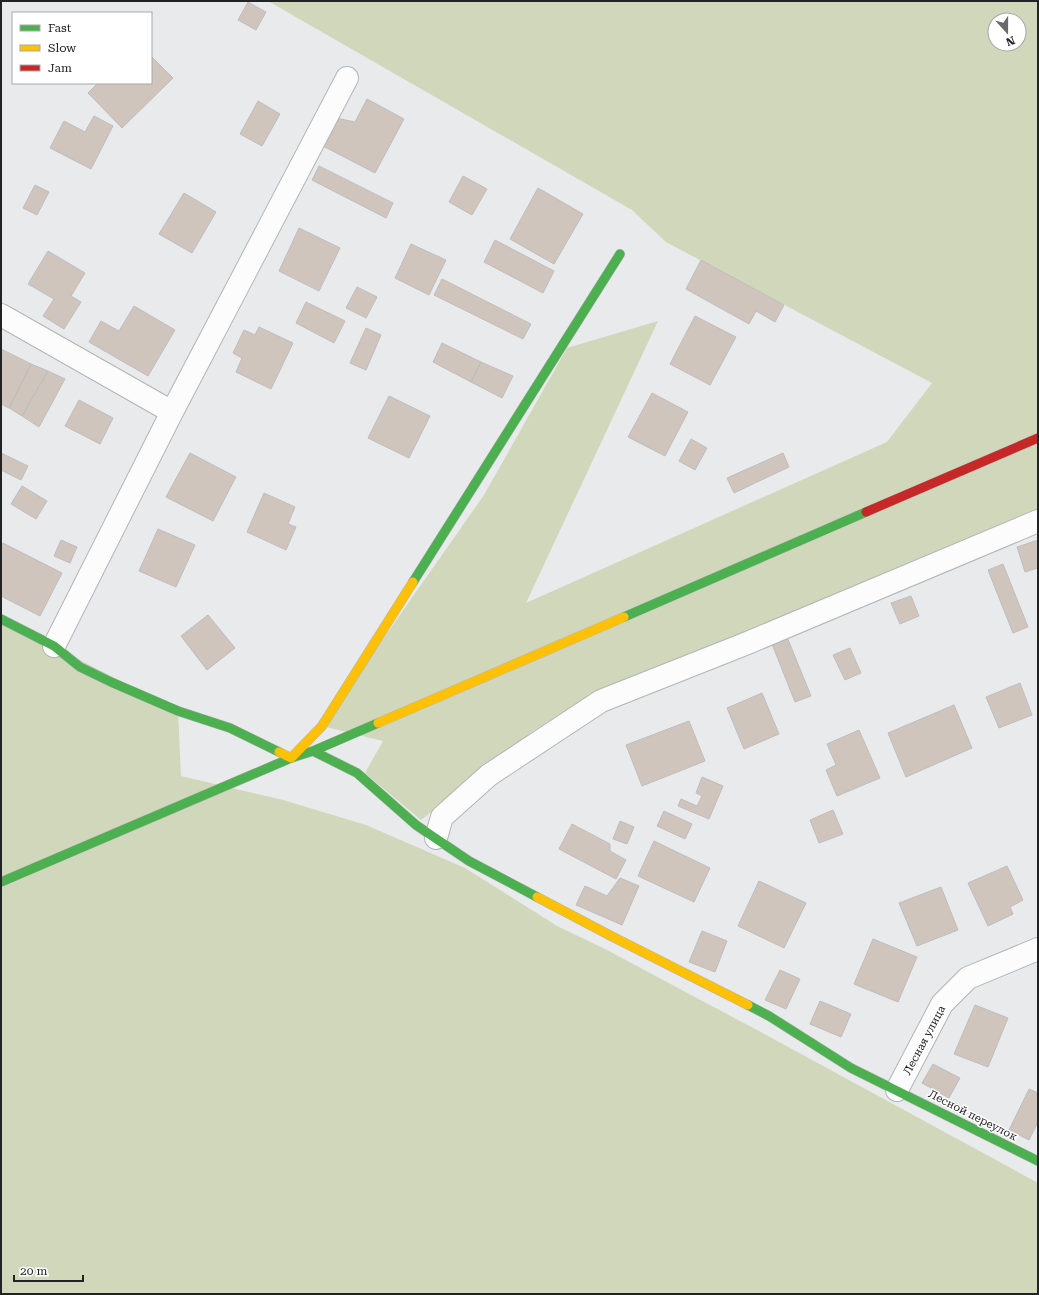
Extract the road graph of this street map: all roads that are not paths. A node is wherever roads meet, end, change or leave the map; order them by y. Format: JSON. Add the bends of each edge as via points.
{"nodes":[{"id":1,"x":347,"y":78,"type":"dead end"},
{"id":2,"x":620,"y":254,"type":"dead end"},
{"id":3,"x":1,"y":315,"type":"edge"},
{"id":4,"x":172,"y":412,"type":"junction"},
{"id":5,"x":1038,"y":438,"type":"edge"},
{"id":6,"x":1038,"y":521,"type":"edge"},
{"id":7,"x":1,"y":619,"type":"edge"},
{"id":8,"x":54,"y":646,"type":"junction"},
{"id":9,"x":313,"y":751,"type":"junction"},
{"id":10,"x":291,"y":758,"type":"junction"},
{"id":11,"x":436,"y":838,"type":"junction"},
{"id":12,"x":1,"y":882,"type":"edge"},
{"id":13,"x":1038,"y":949,"type":"edge"},
{"id":14,"x":897,"y":1090,"type":"junction"},
{"id":15,"x":1038,"y":1161,"type":"edge"}],
"edges":[{"from":1,"to":4,"type":"street"},
{"from":2,"to":10,"type":"street","via":[[322,726]]},
{"from":3,"to":4,"type":"street"},
{"from":4,"to":8,"type":"street"},
{"from":5,"to":9,"type":"street"},
{"from":6,"to":11,"type":"street","via":[[745,644],[601,701],[489,775],[442,817]]},
{"from":7,"to":8,"type":"street"},
{"from":8,"to":10,"type":"street","via":[[80,667],[178,711],[230,728]]},
{"from":9,"to":10,"type":"street"},
{"from":9,"to":11,"type":"street","name":"Лесной переулок","via":[[357,773],[416,825]]},
{"from":10,"to":12,"type":"street"},
{"from":11,"to":14,"type":"street","name":"Лесной переулок","via":[[468,861],[769,1016],[851,1068]]},
{"from":13,"to":14,"type":"street","name":"Лесная улица","via":[[968,978],[942,1004]]},
{"from":14,"to":15,"type":"street","name":"Лесной переулок"}]}
